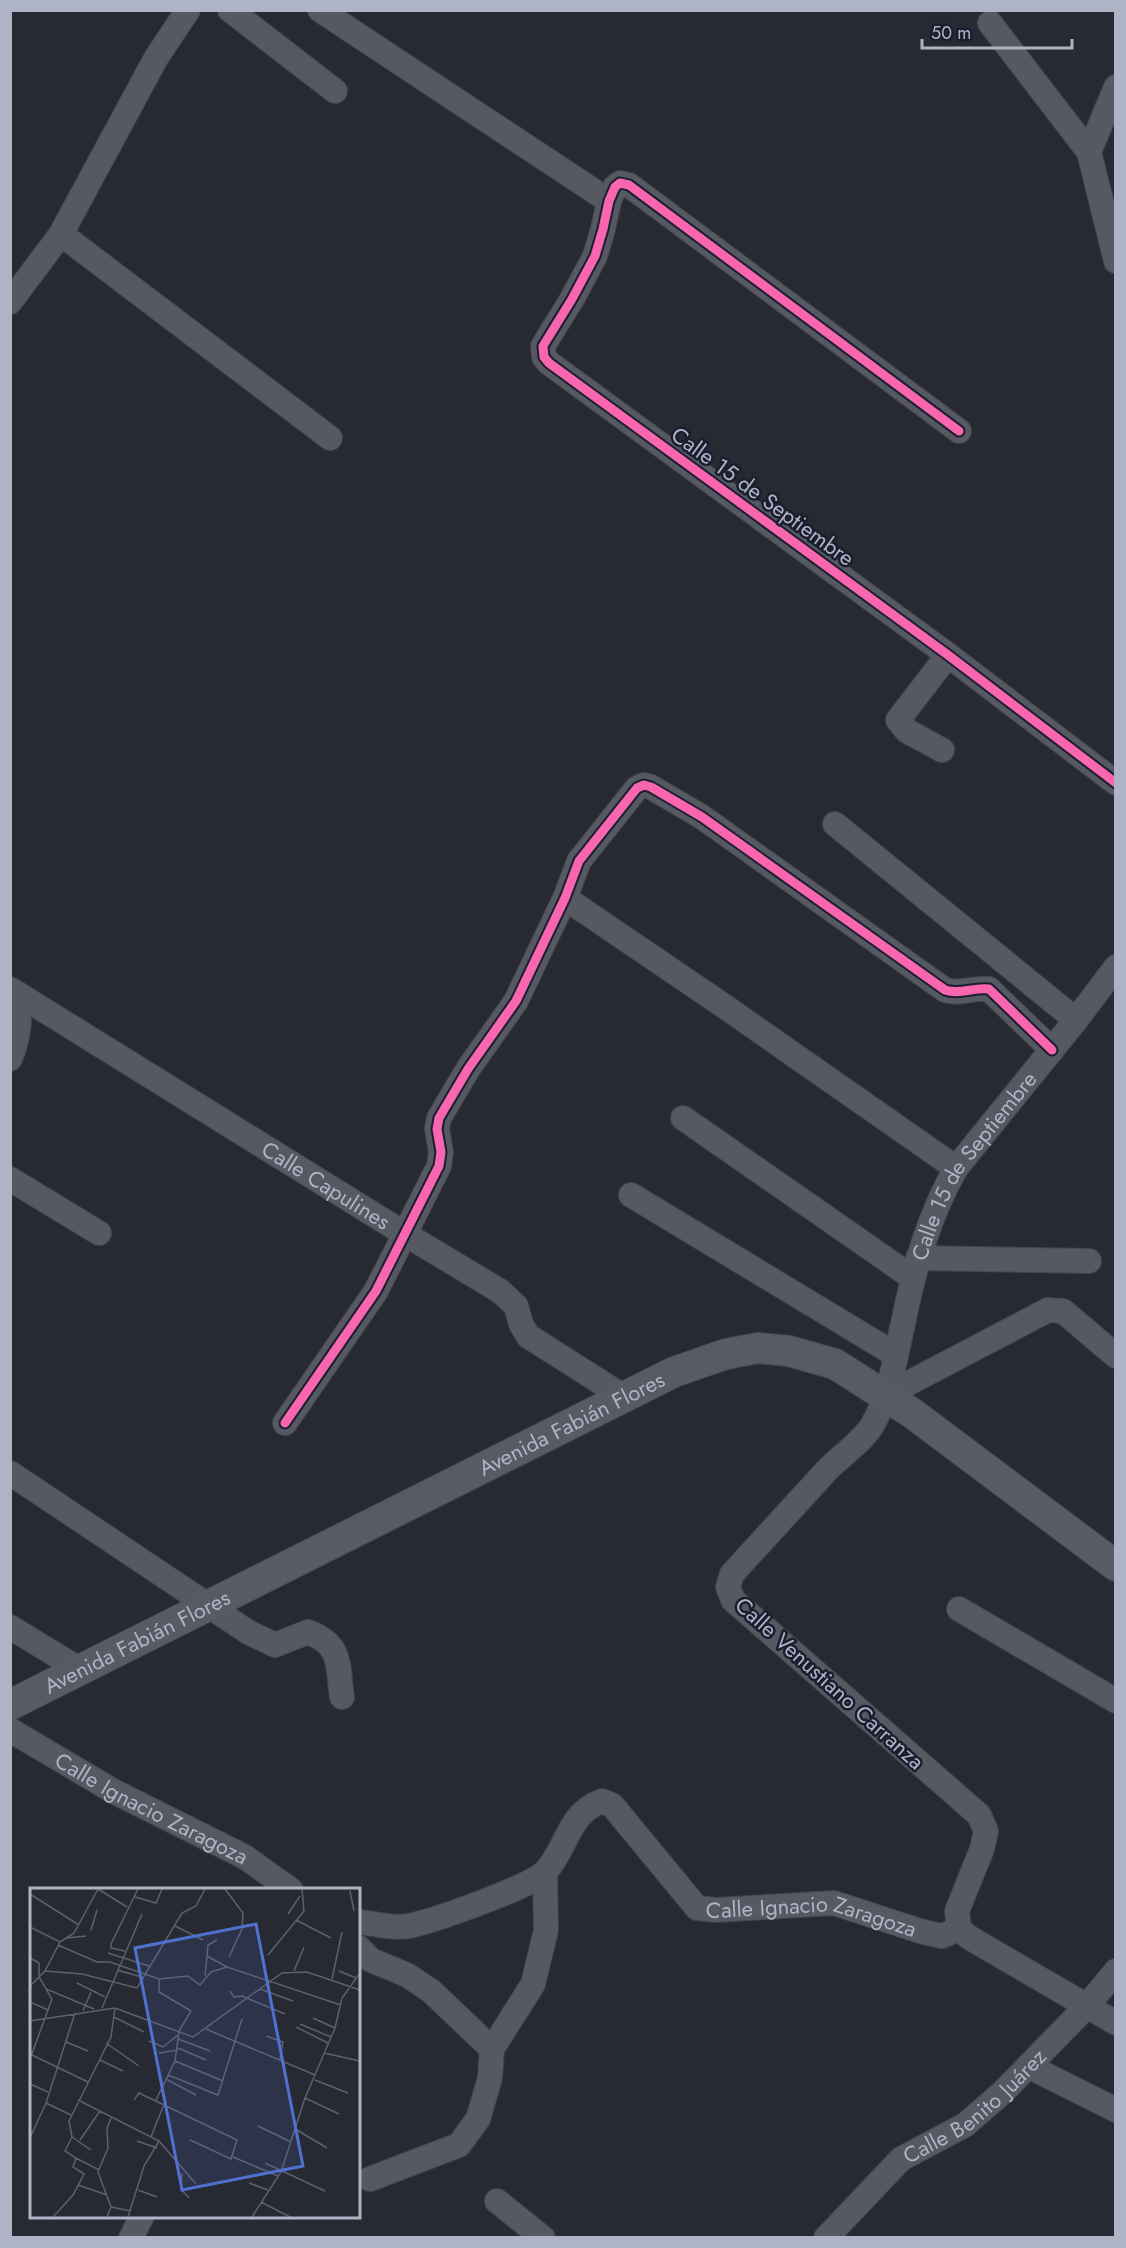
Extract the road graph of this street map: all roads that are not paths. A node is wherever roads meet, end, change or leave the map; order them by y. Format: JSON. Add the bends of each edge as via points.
{"nodes":[{"id":1,"x":188,"y":10,"type":"edge"},
{"id":2,"x":230,"y":10,"type":"edge"},
{"id":3,"x":320,"y":10,"type":"edge"},
{"id":4,"x":990,"y":23,"type":"dead end"},
{"id":5,"x":1116,"y":87,"type":"edge"},
{"id":6,"x":335,"y":91,"type":"dead end"},
{"id":7,"x":1089,"y":152,"type":"junction"},
{"id":8,"x":614,"y":192,"type":"junction"},
{"id":9,"x":61,"y":234,"type":"junction"},
{"id":10,"x":1116,"y":261,"type":"edge"},
{"id":11,"x":10,"y":302,"type":"edge"},
{"id":12,"x":959,"y":431,"type":"dead end"},
{"id":13,"x":330,"y":438,"type":"dead end"},
{"id":14,"x":948,"y":655,"type":"junction"},
{"id":15,"x":942,"y":750,"type":"dead end"},
{"id":16,"x":1116,"y":783,"type":"edge"},
{"id":17,"x":835,"y":824,"type":"dead end"},
{"id":18,"x":565,"y":898,"type":"junction"},
{"id":19,"x":1116,"y":967,"type":"edge"},
{"id":20,"x":14,"y":992,"type":"edge"},
{"id":21,"x":1076,"y":1020,"type":"junction"},
{"id":22,"x":1052,"y":1050,"type":"junction"},
{"id":23,"x":10,"y":1059,"type":"edge"},
{"id":24,"x":683,"y":1119,"type":"dead end"},
{"id":25,"x":956,"y":1168,"type":"junction"},
{"id":26,"x":10,"y":1179,"type":"edge"},
{"id":27,"x":631,"y":1195,"type":"dead end"},
{"id":28,"x":99,"y":1233,"type":"dead end"},
{"id":29,"x":405,"y":1234,"type":"junction"},
{"id":30,"x":1089,"y":1261,"type":"dead end"},
{"id":31,"x":915,"y":1268,"type":"junction"},
{"id":32,"x":896,"y":1354,"type":"junction"},
{"id":33,"x":1116,"y":1356,"type":"edge"},
{"id":34,"x":886,"y":1395,"type":"junction"},
{"id":35,"x":624,"y":1397,"type":"junction"},
{"id":36,"x":285,"y":1423,"type":"dead end"},
{"id":37,"x":10,"y":1473,"type":"edge"},
{"id":38,"x":1116,"y":1566,"type":"edge"},
{"id":39,"x":209,"y":1606,"type":"junction"},
{"id":40,"x":959,"y":1609,"type":"dead end"},
{"id":41,"x":10,"y":1627,"type":"edge"},
{"id":42,"x":80,"y":1670,"type":"junction"},
{"id":43,"x":342,"y":1697,"type":"dead end"},
{"id":44,"x":1116,"y":1701,"type":"edge"},
{"id":45,"x":10,"y":1705,"type":"edge"},
{"id":46,"x":10,"y":1730,"type":"edge"},
{"id":47,"x":545,"y":1873,"type":"junction"},
{"id":48,"x":288,"y":1888,"type":"edge"},
{"id":49,"x":360,"y":1922,"type":"edge"},
{"id":50,"x":959,"y":1929,"type":"junction"},
{"id":51,"x":360,"y":1949,"type":"edge"},
{"id":52,"x":1115,"y":1972,"type":"edge"},
{"id":53,"x":1086,"y":2007,"type":"junction"},
{"id":54,"x":1116,"y":2024,"type":"edge"},
{"id":55,"x":492,"y":2049,"type":"junction"},
{"id":56,"x":1028,"y":2066,"type":"junction"},
{"id":57,"x":1116,"y":2110,"type":"edge"},
{"id":58,"x":370,"y":2178,"type":"dead end"},
{"id":59,"x":497,"y":2201,"type":"dead end"},
{"id":60,"x":141,"y":2218,"type":"edge"},
{"id":61,"x":131,"y":2238,"type":"edge"},
{"id":62,"x":543,"y":2238,"type":"edge"},
{"id":63,"x":826,"y":2238,"type":"edge"}],
"edges":[{"from":1,"to":9,"type":"street","via":[[156,58]]},
{"from":2,"to":6,"type":"street"},
{"from":3,"to":8,"type":"street"},
{"from":4,"to":7,"type":"street"},
{"from":5,"to":7,"type":"street"},
{"from":7,"to":10,"type":"street"},
{"from":8,"to":12,"type":"street","via":[[629,185]]},
{"from":8,"to":14,"type":"street","name":"Calle 15 de Septiembre","via":[[595,256],[543,346],[544,357]]},
{"from":9,"to":11,"type":"street"},
{"from":9,"to":13,"type":"street"},
{"from":14,"to":15,"type":"street","via":[[898,720],[907,731]]},
{"from":14,"to":16,"type":"street","name":"Calle 15 de Septiembre"},
{"from":17,"to":21,"type":"street"},
{"from":18,"to":22,"type":"street","via":[[579,861],[637,788],[651,787],[702,818],[945,990],[956,994],[989,989]]},
{"from":18,"to":25,"type":"street"},
{"from":18,"to":29,"type":"street","via":[[516,1001],[439,1118],[440,1166]]},
{"from":19,"to":21,"type":"street","name":"Calle 15 de Septiembre"},
{"from":20,"to":23,"type":"street","via":[[20,1020],[18,1040]]},
{"from":20,"to":29,"type":"street","name":"Calle Capulines"},
{"from":21,"to":22,"type":"street","name":"Calle 15 de Septiembre"},
{"from":22,"to":25,"type":"street","name":"Calle 15 de Septiembre"},
{"from":24,"to":31,"type":"street"},
{"from":25,"to":31,"type":"street","name":"Calle 15 de Septiembre","via":[[934,1209]]},
{"from":26,"to":28,"type":"street"},
{"from":27,"to":32,"type":"street"},
{"from":29,"to":35,"type":"street","name":"Calle Capulines","via":[[500,1291],[516,1306],[528,1336]]},
{"from":29,"to":36,"type":"street","via":[[376,1291]]},
{"from":30,"to":31,"type":"street"},
{"from":31,"to":32,"type":"street","name":"Calle 15 de Septiembre"},
{"from":32,"to":34,"type":"street","name":"Calle 15 de Septiembre"},
{"from":33,"to":34,"type":"street","via":[[1063,1311],[1048,1310]]},
{"from":34,"to":35,"type":"main road","name":"Avenida Fabián Flores","via":[[835,1364],[789,1351],[758,1348],[726,1354],[674,1372]]},
{"from":34,"to":38,"type":"main road","name":"Avenida Fabián Flores"},
{"from":34,"to":50,"type":"street","name":"Calle Venustiano Carranza","via":[[872,1426],[732,1574],[728,1587],[733,1600],[980,1815],[986,1831],[957,1911]]},
{"from":35,"to":39,"type":"main road","name":"Avenida Fabián Flores"},
{"from":37,"to":39,"type":"street"},
{"from":39,"to":42,"type":"main road","name":"Avenida Fabián Flores"},
{"from":39,"to":43,"type":"street","via":[[275,1645],[308,1632],[324,1638],[334,1650]]},
{"from":40,"to":44,"type":"street"},
{"from":41,"to":42,"type":"street"},
{"from":42,"to":45,"type":"main road","name":"Avenida Fabián Flores"},
{"from":46,"to":48,"type":"street","name":"Calle Ignacio Zaragoza","via":[[115,1792],[245,1857]]},
{"from":47,"to":49,"type":"street","via":[[479,1903],[407,1927]]},
{"from":47,"to":50,"type":"street","name":"Calle Ignacio Zaragoza","via":[[570,1827],[590,1805],[602,1801],[612,1805],[697,1908],[834,1903],[942,1936]]},
{"from":47,"to":55,"type":"street","via":[[546,1930],[533,1984]]},
{"from":50,"to":53,"type":"street"},
{"from":51,"to":55,"type":"street","via":[[371,1960],[431,1990]]},
{"from":52,"to":53,"type":"street","name":"Calle Benito Juárez"},
{"from":53,"to":54,"type":"street"},
{"from":53,"to":56,"type":"street","name":"Calle Benito Juárez"},
{"from":55,"to":58,"type":"street","via":[[490,2078],[478,2119],[459,2145]]},
{"from":56,"to":57,"type":"street"},
{"from":56,"to":63,"type":"street","name":"Calle Benito Juárez","via":[[965,2125],[901,2159]]},
{"from":59,"to":62,"type":"street"},
{"from":60,"to":61,"type":"street"}]}
